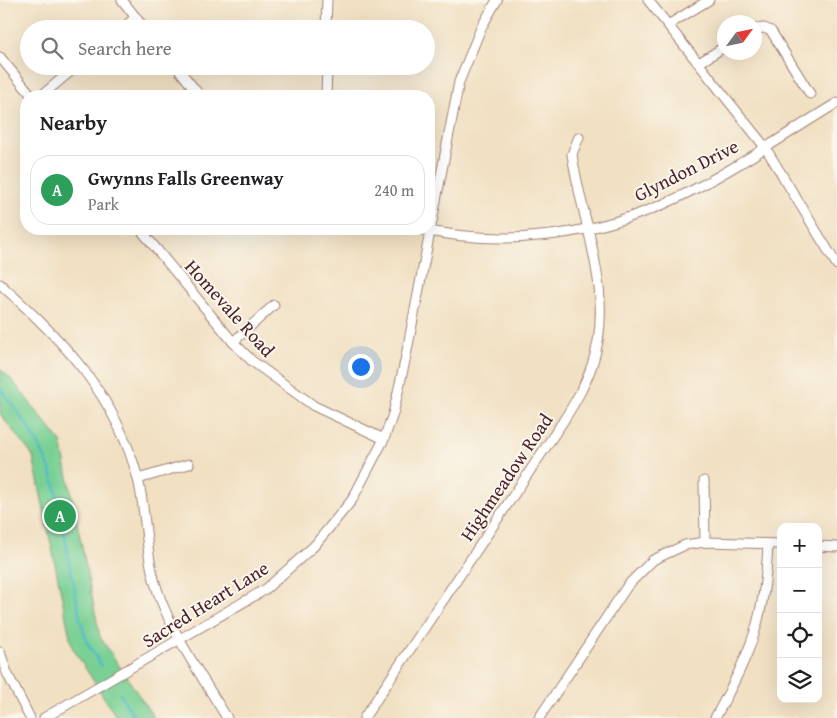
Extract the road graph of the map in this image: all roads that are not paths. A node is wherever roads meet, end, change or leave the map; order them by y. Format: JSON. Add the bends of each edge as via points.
{"nodes":[{"id":1,"x":122,"y":0,"type":"edge"},
{"id":2,"x":327,"y":0,"type":"edge"},
{"id":3,"x":497,"y":0,"type":"edge"},
{"id":4,"x":648,"y":0,"type":"edge"},
{"id":5,"x":710,"y":0,"type":"edge"},
{"id":6,"x":136,"y":17,"type":"junction"},
{"id":7,"x":132,"y":20,"type":"edge"},
{"id":8,"x":138,"y":20,"type":"edge"},
{"id":9,"x":326,"y":20,"type":"edge"},
{"id":10,"x":668,"y":25,"type":"junction"},
{"id":11,"x":762,"y":28,"type":"edge"},
{"id":12,"x":717,"y":51,"type":"edge"},
{"id":13,"x":0,"y":57,"type":"edge"},
{"id":14,"x":699,"y":63,"type":"junction"},
{"id":15,"x":66,"y":75,"type":"edge"},
{"id":16,"x":183,"y":75,"type":"edge"},
{"id":17,"x":327,"y":75,"type":"edge"},
{"id":18,"x":27,"y":90,"type":"edge"},
{"id":19,"x":48,"y":90,"type":"edge"},
{"id":20,"x":195,"y":90,"type":"edge"},
{"id":21,"x":326,"y":90,"type":"edge"},
{"id":22,"x":810,"y":94,"type":"dead end"},
{"id":23,"x":837,"y":103,"type":"edge"},
{"id":24,"x":578,"y":137,"type":"dead end"},
{"id":25,"x":765,"y":146,"type":"junction"},
{"id":26,"x":435,"y":185,"type":"edge"},
{"id":27,"x":588,"y":229,"type":"junction"},
{"id":28,"x":435,"y":232,"type":"edge"},
{"id":29,"x":145,"y":235,"type":"edge"},
{"id":30,"x":423,"y":235,"type":"edge"},
{"id":31,"x":837,"y":265,"type":"edge"},
{"id":32,"x":0,"y":284,"type":"edge"},
{"id":33,"x":274,"y":305,"type":"dead end"},
{"id":34,"x":233,"y":342,"type":"junction"},
{"id":35,"x":384,"y":438,"type":"junction"},
{"id":36,"x":189,"y":464,"type":"dead end"},
{"id":37,"x":138,"y":479,"type":"junction"},
{"id":38,"x":704,"y":481,"type":"dead end"},
{"id":39,"x":705,"y":542,"type":"junction"},
{"id":40,"x":768,"y":544,"type":"junction"},
{"id":41,"x":777,"y":544,"type":"edge"},
{"id":42,"x":822,"y":546,"type":"edge"},
{"id":43,"x":837,"y":547,"type":"edge"},
{"id":44,"x":181,"y":639,"type":"junction"},
{"id":45,"x":0,"y":652,"type":"edge"},
{"id":46,"x":30,"y":718,"type":"edge"},
{"id":47,"x":44,"y":718,"type":"edge"},
{"id":48,"x":227,"y":718,"type":"edge"},
{"id":49,"x":364,"y":718,"type":"edge"},
{"id":50,"x":539,"y":718,"type":"edge"},
{"id":51,"x":715,"y":718,"type":"edge"}],
"edges":[{"from":1,"to":6,"type":"street"},
{"from":2,"to":9,"type":"street"},
{"from":3,"to":26,"type":"street","name":"Sacred Heart Lane","via":[[477,36],[460,82]]},
{"from":4,"to":10,"type":"street"},
{"from":5,"to":10,"type":"street"},
{"from":6,"to":7,"type":"street"},
{"from":6,"to":8,"type":"street"},
{"from":10,"to":14,"type":"street"},
{"from":11,"to":22,"type":"street","via":[[771,30]]},
{"from":12,"to":14,"type":"street"},
{"from":13,"to":18,"type":"street"},
{"from":14,"to":25,"type":"street"},
{"from":15,"to":19,"type":"street"},
{"from":16,"to":20,"type":"street"},
{"from":17,"to":21,"type":"street"},
{"from":23,"to":25,"type":"street","name":"Glyndon Drive"},
{"from":24,"to":27,"type":"street","name":"Highmeadow Road","via":[[572,154]]},
{"from":25,"to":27,"type":"street","name":"Glyndon Drive","via":[[678,197]]},
{"from":25,"to":31,"type":"street"},
{"from":27,"to":28,"type":"street","name":"Glyndon Drive","via":[[550,236],[508,238],[466,237]]},
{"from":27,"to":49,"type":"street","name":"Highmeadow Road","via":[[601,309],[597,348],[584,385],[562,423]]},
{"from":29,"to":34,"type":"street","name":"Homevale Road"},
{"from":30,"to":35,"type":"street","name":"Sacred Heart Lane","via":[[399,392]]},
{"from":32,"to":37,"type":"street","via":[[59,339],[92,379],[115,420]]},
{"from":33,"to":34,"type":"street"},
{"from":34,"to":35,"type":"street","name":"Homevale Road","via":[[271,377],[306,401],[334,418]]},
{"from":35,"to":44,"type":"street","name":"Sacred Heart Lane","via":[[352,500],[314,546],[266,589]]},
{"from":36,"to":37,"type":"street"},
{"from":37,"to":44,"type":"street","via":[[157,590]]},
{"from":38,"to":39,"type":"street"},
{"from":39,"to":40,"type":"street"},
{"from":39,"to":50,"type":"street","via":[[669,551],[640,571]]},
{"from":40,"to":41,"type":"street"},
{"from":40,"to":51,"type":"street","via":[[766,585],[754,638],[745,663]]},
{"from":42,"to":43,"type":"street"},
{"from":44,"to":47,"type":"street","name":"Sacred Heart Lane"},
{"from":44,"to":48,"type":"street"},
{"from":45,"to":46,"type":"street"}]}
